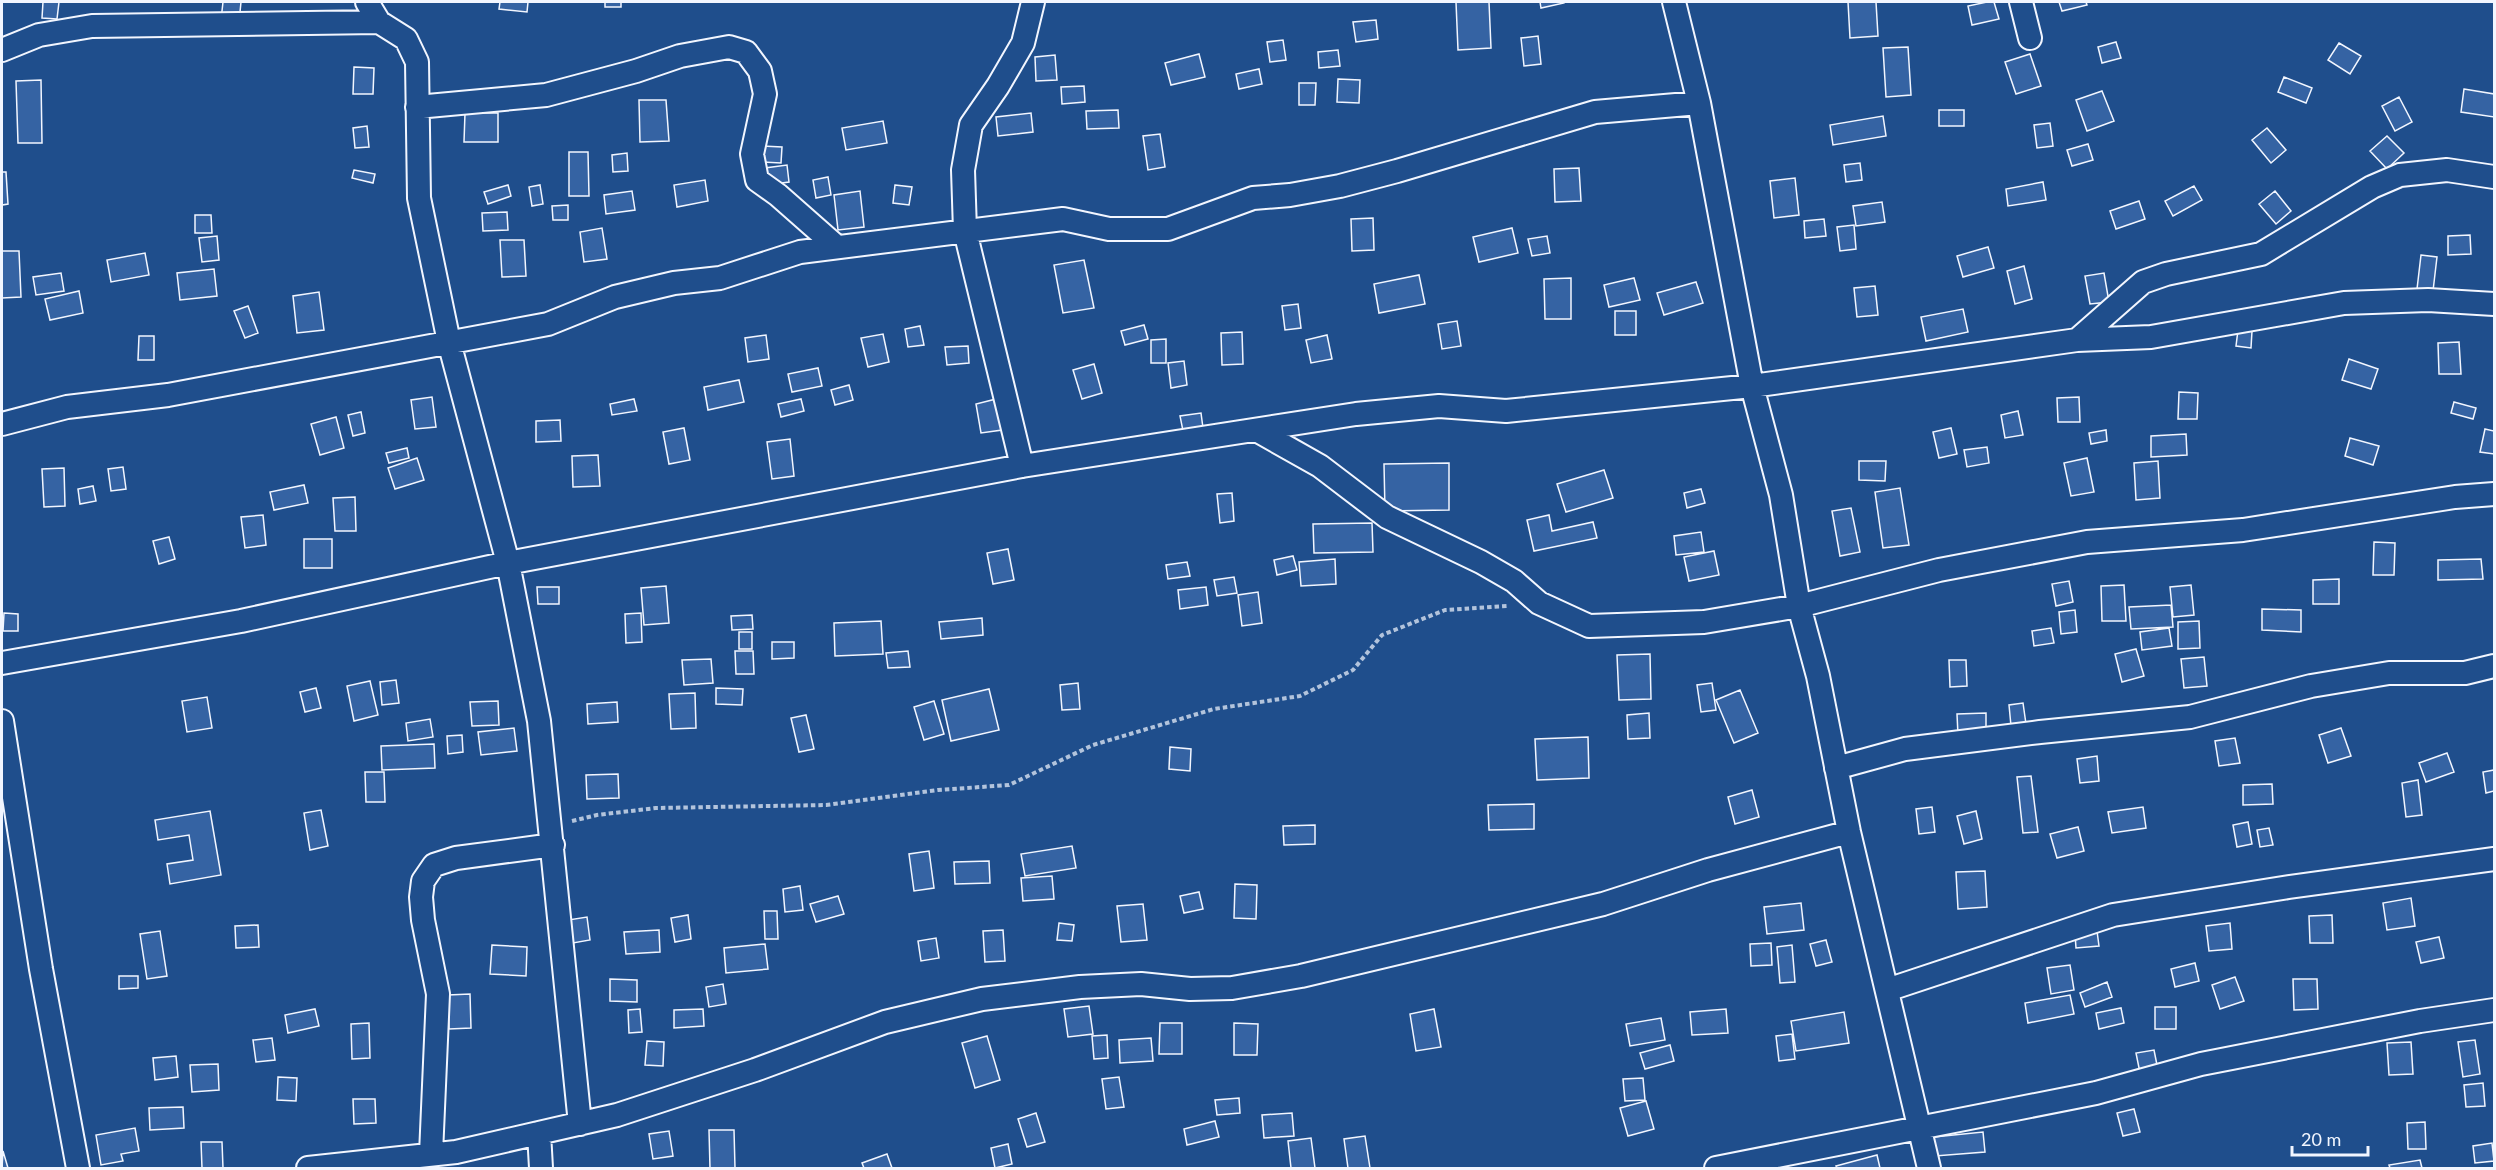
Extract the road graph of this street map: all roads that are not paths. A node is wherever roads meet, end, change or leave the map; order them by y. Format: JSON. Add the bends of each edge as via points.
{"nodes":[{"id":1,"x":367,"y":2,"type":"edge"},
{"id":2,"x":1033,"y":2,"type":"edge"},
{"id":3,"x":1674,"y":2,"type":"edge"},
{"id":4,"x":2021,"y":2,"type":"edge"},
{"id":5,"x":379,"y":22,"type":"junction"},
{"id":6,"x":2031,"y":38,"type":"dead end"},
{"id":7,"x":2,"y":50,"type":"edge"},
{"id":8,"x":1699,"y":103,"type":"junction"},
{"id":9,"x":417,"y":107,"type":"junction"},
{"id":10,"x":2494,"y":177,"type":"edge"},
{"id":11,"x":965,"y":231,"type":"junction"},
{"id":12,"x":837,"y":247,"type":"junction"},
{"id":13,"x":2494,"y":304,"type":"edge"},
{"id":14,"x":2078,"y":340,"type":"junction"},
{"id":15,"x":449,"y":342,"type":"junction"},
{"id":16,"x":1752,"y":386,"type":"junction"},
{"id":17,"x":2,"y":424,"type":"edge"},
{"id":18,"x":1258,"y":431,"type":"junction"},
{"id":19,"x":1022,"y":466,"type":"junction"},
{"id":20,"x":2494,"y":494,"type":"edge"},
{"id":21,"x":508,"y":563,"type":"junction"},
{"id":22,"x":1799,"y":606,"type":"junction"},
{"id":23,"x":2,"y":663,"type":"edge"},
{"id":24,"x":2494,"y":666,"type":"edge"},
{"id":25,"x":2,"y":720,"type":"edge"},
{"id":26,"x":1836,"y":768,"type":"junction"},
{"id":27,"x":1849,"y":832,"type":"junction"},
{"id":28,"x":552,"y":836,"type":"junction"},
{"id":29,"x":2493,"y":865,"type":"edge"},
{"id":30,"x":1887,"y":990,"type":"junction"},
{"id":31,"x":2494,"y":1010,"type":"edge"},
{"id":32,"x":580,"y":1124,"type":"junction"},
{"id":33,"x":1921,"y":1130,"type":"junction"},
{"id":34,"x":539,"y":1133,"type":"junction"},
{"id":35,"x":431,"y":1154,"type":"junction"},
{"id":36,"x":78,"y":1168,"type":"edge"},
{"id":37,"x":308,"y":1168,"type":"edge"},
{"id":38,"x":541,"y":1168,"type":"edge"},
{"id":39,"x":1716,"y":1168,"type":"edge"},
{"id":40,"x":1929,"y":1168,"type":"edge"}],
"edges":[{"from":1,"to":5,"type":"street"},
{"from":2,"to":11,"type":"street","via":[[1023,43],[971,125],[963,170]]},
{"from":3,"to":8,"type":"street"},
{"from":4,"to":6,"type":"street"},
{"from":5,"to":7,"type":"street","via":[[92,26],[39,35]]},
{"from":5,"to":9,"type":"street","via":[[406,39],[417,62]]},
{"from":8,"to":11,"type":"street","via":[[1595,112],[1340,186],[1253,198],[1168,229],[1108,229],[1063,219]]},
{"from":8,"to":16,"type":"street"},
{"from":9,"to":12,"type":"street","via":[[546,95],[680,56],[729,47],[746,52],[760,71],[765,94],[752,154],[757,180]]},
{"from":9,"to":15,"type":"street","via":[[419,198]]},
{"from":10,"to":14,"type":"street","via":[[2447,170],[2400,175],[2372,187],[2261,254],[2143,282]]},
{"from":11,"to":12,"type":"street"},
{"from":11,"to":19,"type":"street"},
{"from":12,"to":15,"type":"street","via":[[800,252],[720,278],[674,283],[615,297],[548,324]]},
{"from":13,"to":14,"type":"street","via":[[2428,300],[2344,303],[2151,337]]},
{"from":14,"to":16,"type":"street"},
{"from":15,"to":17,"type":"street","via":[[168,395],[67,407]]},
{"from":15,"to":21,"type":"street"},
{"from":16,"to":18,"type":"street","via":[[1506,411],[1439,406],[1356,414]]},
{"from":16,"to":22,"type":"street","via":[[1781,495]]},
{"from":18,"to":19,"type":"street"},
{"from":18,"to":22,"type":"street","via":[[1320,466],[1387,517],[1443,542],[1514,582],[1539,603],[1589,626],[1704,622]]},
{"from":19,"to":21,"type":"street"},
{"from":20,"to":22,"type":"street","via":[[2243,530],[2087,542],[1939,570]]},
{"from":21,"to":23,"type":"street","via":[[241,621]]},
{"from":21,"to":28,"type":"street","via":[[539,721]]},
{"from":22,"to":26,"type":"street"},
{"from":24,"to":26,"type":"street","via":[[2465,673],[2389,673],[2310,686],[2190,717],[1925,746]]},
{"from":25,"to":36,"type":"street","via":[[41,969]]},
{"from":26,"to":27,"type":"street"},
{"from":27,"to":30,"type":"street"},
{"from":27,"to":32,"type":"street","via":[[1708,870],[1603,904],[1300,976],[1232,988],[1141,984],[982,999],[885,1022],[734,1077]]},
{"from":28,"to":32,"type":"street"},
{"from":28,"to":35,"type":"street","via":[[434,865],[423,881],[423,920],[438,994]]},
{"from":29,"to":30,"type":"street","via":[[2289,887],[2113,915]]},
{"from":30,"to":33,"type":"street"},
{"from":31,"to":33,"type":"street","via":[[2201,1064],[2096,1094]]},
{"from":32,"to":34,"type":"street"},
{"from":33,"to":39,"type":"street"},
{"from":33,"to":40,"type":"street"},
{"from":34,"to":35,"type":"street"},
{"from":34,"to":38,"type":"street"},
{"from":35,"to":37,"type":"street"}]}
